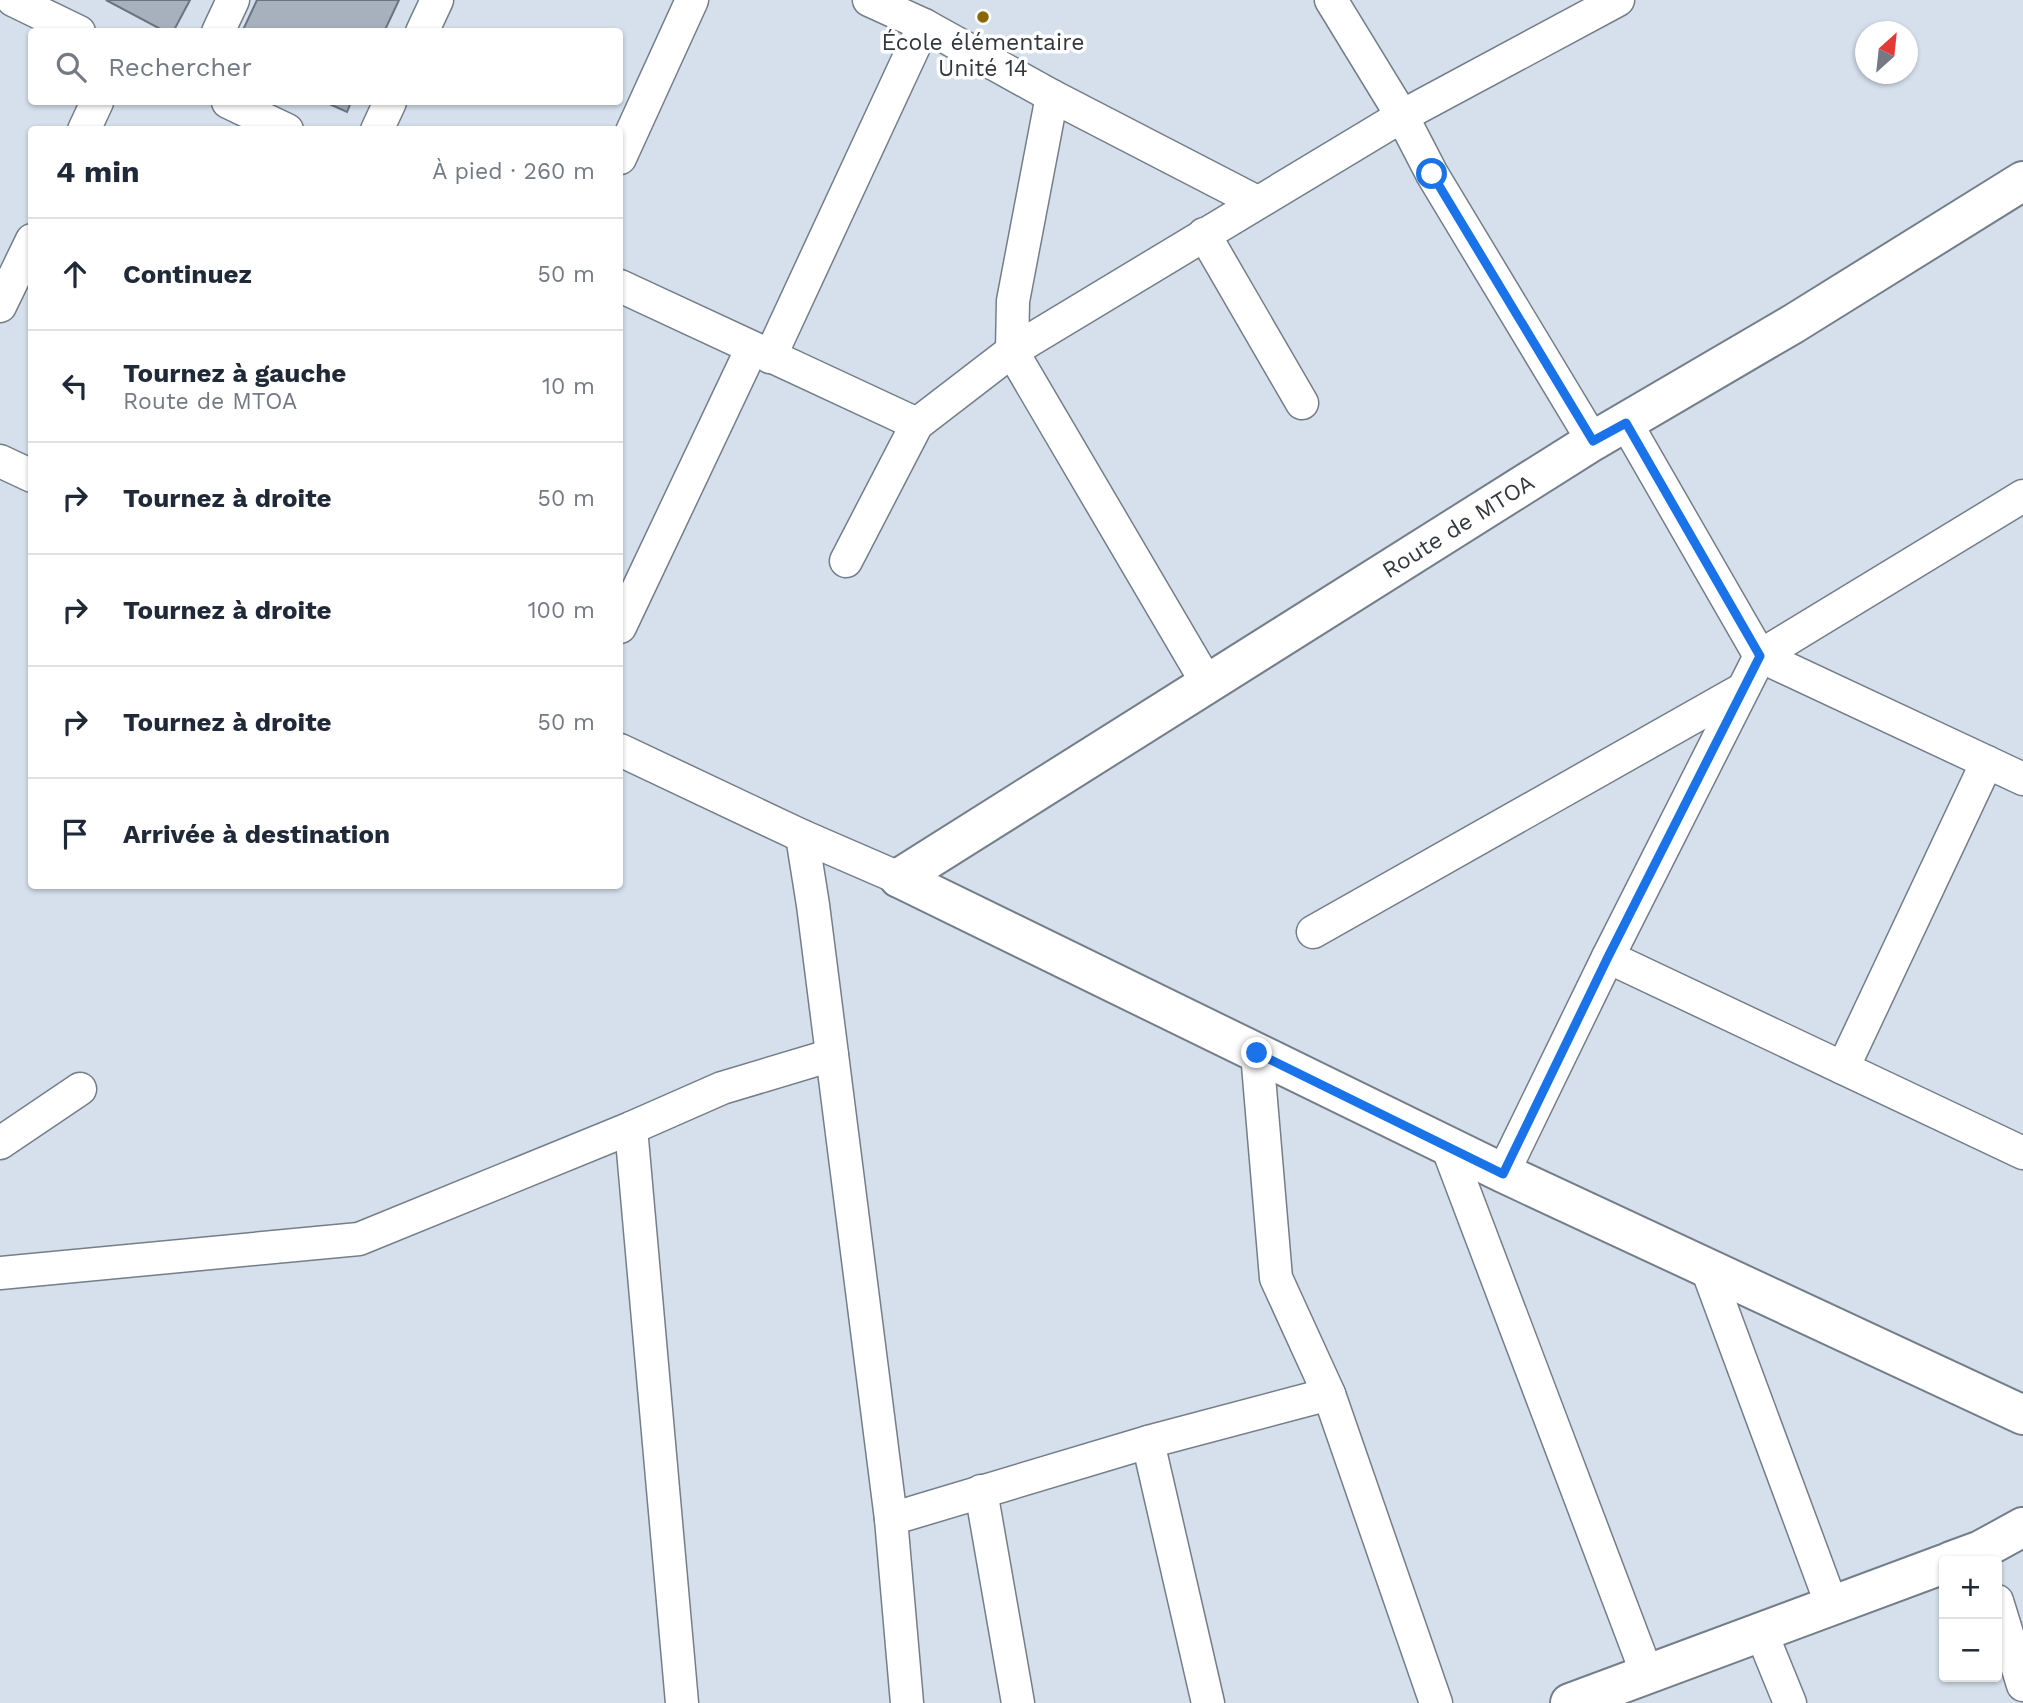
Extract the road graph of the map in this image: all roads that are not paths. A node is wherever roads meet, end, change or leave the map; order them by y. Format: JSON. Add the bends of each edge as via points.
{"nodes":[{"id":1,"x":13,"y":0,"type":"edge"},
{"id":2,"x":233,"y":0,"type":"edge"},
{"id":3,"x":437,"y":0,"type":"edge"},
{"id":4,"x":692,"y":0,"type":"edge"},
{"id":5,"x":869,"y":0,"type":"edge"},
{"id":6,"x":1331,"y":0,"type":"edge"},
{"id":7,"x":1618,"y":0,"type":"edge"},
{"id":8,"x":924,"y":25,"type":"junction"},
{"id":9,"x":71,"y":28,"type":"edge"},
{"id":10,"x":220,"y":28,"type":"edge"},
{"id":11,"x":424,"y":28,"type":"edge"},
{"id":12,"x":1052,"y":96,"type":"junction"},
{"id":13,"x":96,"y":105,"type":"edge"},
{"id":14,"x":234,"y":105,"type":"edge"},
{"id":15,"x":389,"y":105,"type":"edge"},
{"id":16,"x":1402,"y":117,"type":"junction"},
{"id":17,"x":86,"y":126,"type":"edge"},
{"id":18,"x":279,"y":126,"type":"edge"},
{"id":19,"x":379,"y":126,"type":"edge"},
{"id":20,"x":623,"y":151,"type":"edge"},
{"id":21,"x":2023,"y":181,"type":"edge"},
{"id":22,"x":1257,"y":202,"type":"junction"},
{"id":23,"x":1204,"y":234,"type":"junction"},
{"id":24,"x":28,"y":248,"type":"edge"},
{"id":25,"x":623,"y":287,"type":"edge"},
{"id":26,"x":0,"y":306,"type":"edge"},
{"id":27,"x":1012,"y":351,"type":"junction"},
{"id":28,"x":761,"y":353,"type":"junction"},
{"id":29,"x":1302,"y":403,"type":"dead end"},
{"id":30,"x":1626,"y":423,"type":"junction"},
{"id":31,"x":917,"y":424,"type":"junction"},
{"id":32,"x":1593,"y":441,"type":"junction"},
{"id":33,"x":2023,"y":496,"type":"edge"},
{"id":34,"x":846,"y":561,"type":"dead end"},
{"id":35,"x":623,"y":621,"type":"edge"},
{"id":36,"x":1760,"y":656,"type":"junction"},
{"id":37,"x":1208,"y":683,"type":"junction"},
{"id":38,"x":1743,"y":689,"type":"junction"},
{"id":39,"x":623,"y":751,"type":"edge"},
{"id":40,"x":1987,"y":762,"type":"junction"},
{"id":41,"x":2022,"y":778,"type":"edge"},
{"id":42,"x":802,"y":836,"type":"junction"},
{"id":43,"x":899,"y":878,"type":"junction"},
{"id":44,"x":1313,"y":932,"type":"dead end"},
{"id":45,"x":1608,"y":957,"type":"junction"},
{"id":46,"x":1257,"y":1053,"type":"junction"},
{"id":47,"x":832,"y":1055,"type":"junction"},
{"id":48,"x":1843,"y":1068,"type":"junction"},
{"id":49,"x":80,"y":1089,"type":"dead end"},
{"id":50,"x":631,"y":1128,"type":"junction"},
{"id":51,"x":0,"y":1143,"type":"edge"},
{"id":52,"x":1447,"y":1146,"type":"junction"},
{"id":53,"x":2023,"y":1153,"type":"edge"},
{"id":54,"x":1503,"y":1174,"type":"junction"},
{"id":55,"x":1707,"y":1269,"type":"junction"},
{"id":56,"x":0,"y":1273,"type":"edge"},
{"id":57,"x":1329,"y":1394,"type":"junction"},
{"id":58,"x":2023,"y":1415,"type":"edge"},
{"id":59,"x":1148,"y":1442,"type":"junction"},
{"id":60,"x":981,"y":1491,"type":"junction"},
{"id":61,"x":891,"y":1518,"type":"junction"},
{"id":62,"x":2023,"y":1527,"type":"edge"},
{"id":63,"x":1975,"y":1556,"type":"edge"},
{"id":64,"x":1939,"y":1566,"type":"edge"},
{"id":65,"x":1832,"y":1606,"type":"junction"},
{"id":66,"x":2002,"y":1617,"type":"edge"},
{"id":67,"x":1761,"y":1632,"type":"junction"},
{"id":68,"x":1647,"y":1674,"type":"junction"},
{"id":69,"x":2023,"y":1685,"type":"edge"},
{"id":70,"x":1575,"y":1702,"type":"edge"},
{"id":71,"x":682,"y":1703,"type":"edge"},
{"id":72,"x":907,"y":1703,"type":"edge"},
{"id":73,"x":1017,"y":1703,"type":"edge"},
{"id":74,"x":1208,"y":1703,"type":"edge"},
{"id":75,"x":1436,"y":1703,"type":"edge"},
{"id":76,"x":1790,"y":1703,"type":"edge"}],
"edges":[{"from":1,"to":9,"type":"street"},
{"from":2,"to":10,"type":"street"},
{"from":3,"to":11,"type":"street"},
{"from":4,"to":20,"type":"street"},
{"from":5,"to":8,"type":"street"},
{"from":6,"to":16,"type":"street"},
{"from":7,"to":16,"type":"street"},
{"from":8,"to":12,"type":"street"},
{"from":8,"to":28,"type":"street"},
{"from":12,"to":22,"type":"street"},
{"from":12,"to":27,"type":"street","via":[[1013,301]]},
{"from":13,"to":17,"type":"street"},
{"from":14,"to":18,"type":"street"},
{"from":15,"to":19,"type":"street"},
{"from":16,"to":22,"type":"street"},
{"from":16,"to":32,"type":"street"},
{"from":21,"to":30,"type":"street","name":"Route de MTOA"},
{"from":22,"to":23,"type":"street"},
{"from":23,"to":27,"type":"street"},
{"from":23,"to":29,"type":"street"},
{"from":24,"to":26,"type":"street"},
{"from":25,"to":28,"type":"street"},
{"from":27,"to":31,"type":"street"},
{"from":27,"to":37,"type":"street"},
{"from":28,"to":31,"type":"street"},
{"from":28,"to":35,"type":"street"},
{"from":30,"to":32,"type":"street","name":"Route de MTOA"},
{"from":30,"to":36,"type":"street"},
{"from":31,"to":34,"type":"street"},
{"from":32,"to":37,"type":"street","name":"Route de MTOA"},
{"from":33,"to":36,"type":"street"},
{"from":36,"to":38,"type":"street"},
{"from":36,"to":40,"type":"street"},
{"from":37,"to":43,"type":"street","name":"Route de MTOA"},
{"from":38,"to":44,"type":"street"},
{"from":38,"to":45,"type":"street"},
{"from":39,"to":42,"type":"street"},
{"from":40,"to":41,"type":"street"},
{"from":40,"to":48,"type":"street"},
{"from":42,"to":43,"type":"street"},
{"from":42,"to":47,"type":"street"},
{"from":43,"to":46,"type":"street"},
{"from":45,"to":48,"type":"street"},
{"from":45,"to":54,"type":"street"},
{"from":46,"to":52,"type":"street"},
{"from":46,"to":57,"type":"street","via":[[1276,1278]]},
{"from":47,"to":50,"type":"street","via":[[722,1088]]},
{"from":47,"to":61,"type":"street"},
{"from":48,"to":53,"type":"street"},
{"from":49,"to":51,"type":"street"},
{"from":50,"to":56,"type":"street","via":[[359,1239]]},
{"from":50,"to":71,"type":"street"},
{"from":52,"to":54,"type":"street"},
{"from":52,"to":68,"type":"street"},
{"from":54,"to":55,"type":"street"},
{"from":55,"to":58,"type":"street"},
{"from":55,"to":65,"type":"street"},
{"from":57,"to":59,"type":"street"},
{"from":57,"to":75,"type":"street"},
{"from":59,"to":60,"type":"street"},
{"from":59,"to":74,"type":"street"},
{"from":60,"to":61,"type":"street"},
{"from":60,"to":73,"type":"street"},
{"from":61,"to":72,"type":"street"},
{"from":62,"to":63,"type":"street"},
{"from":64,"to":65,"type":"street"},
{"from":65,"to":67,"type":"street"},
{"from":66,"to":69,"type":"street"},
{"from":67,"to":68,"type":"street"},
{"from":67,"to":76,"type":"street"},
{"from":68,"to":70,"type":"street"}]}
